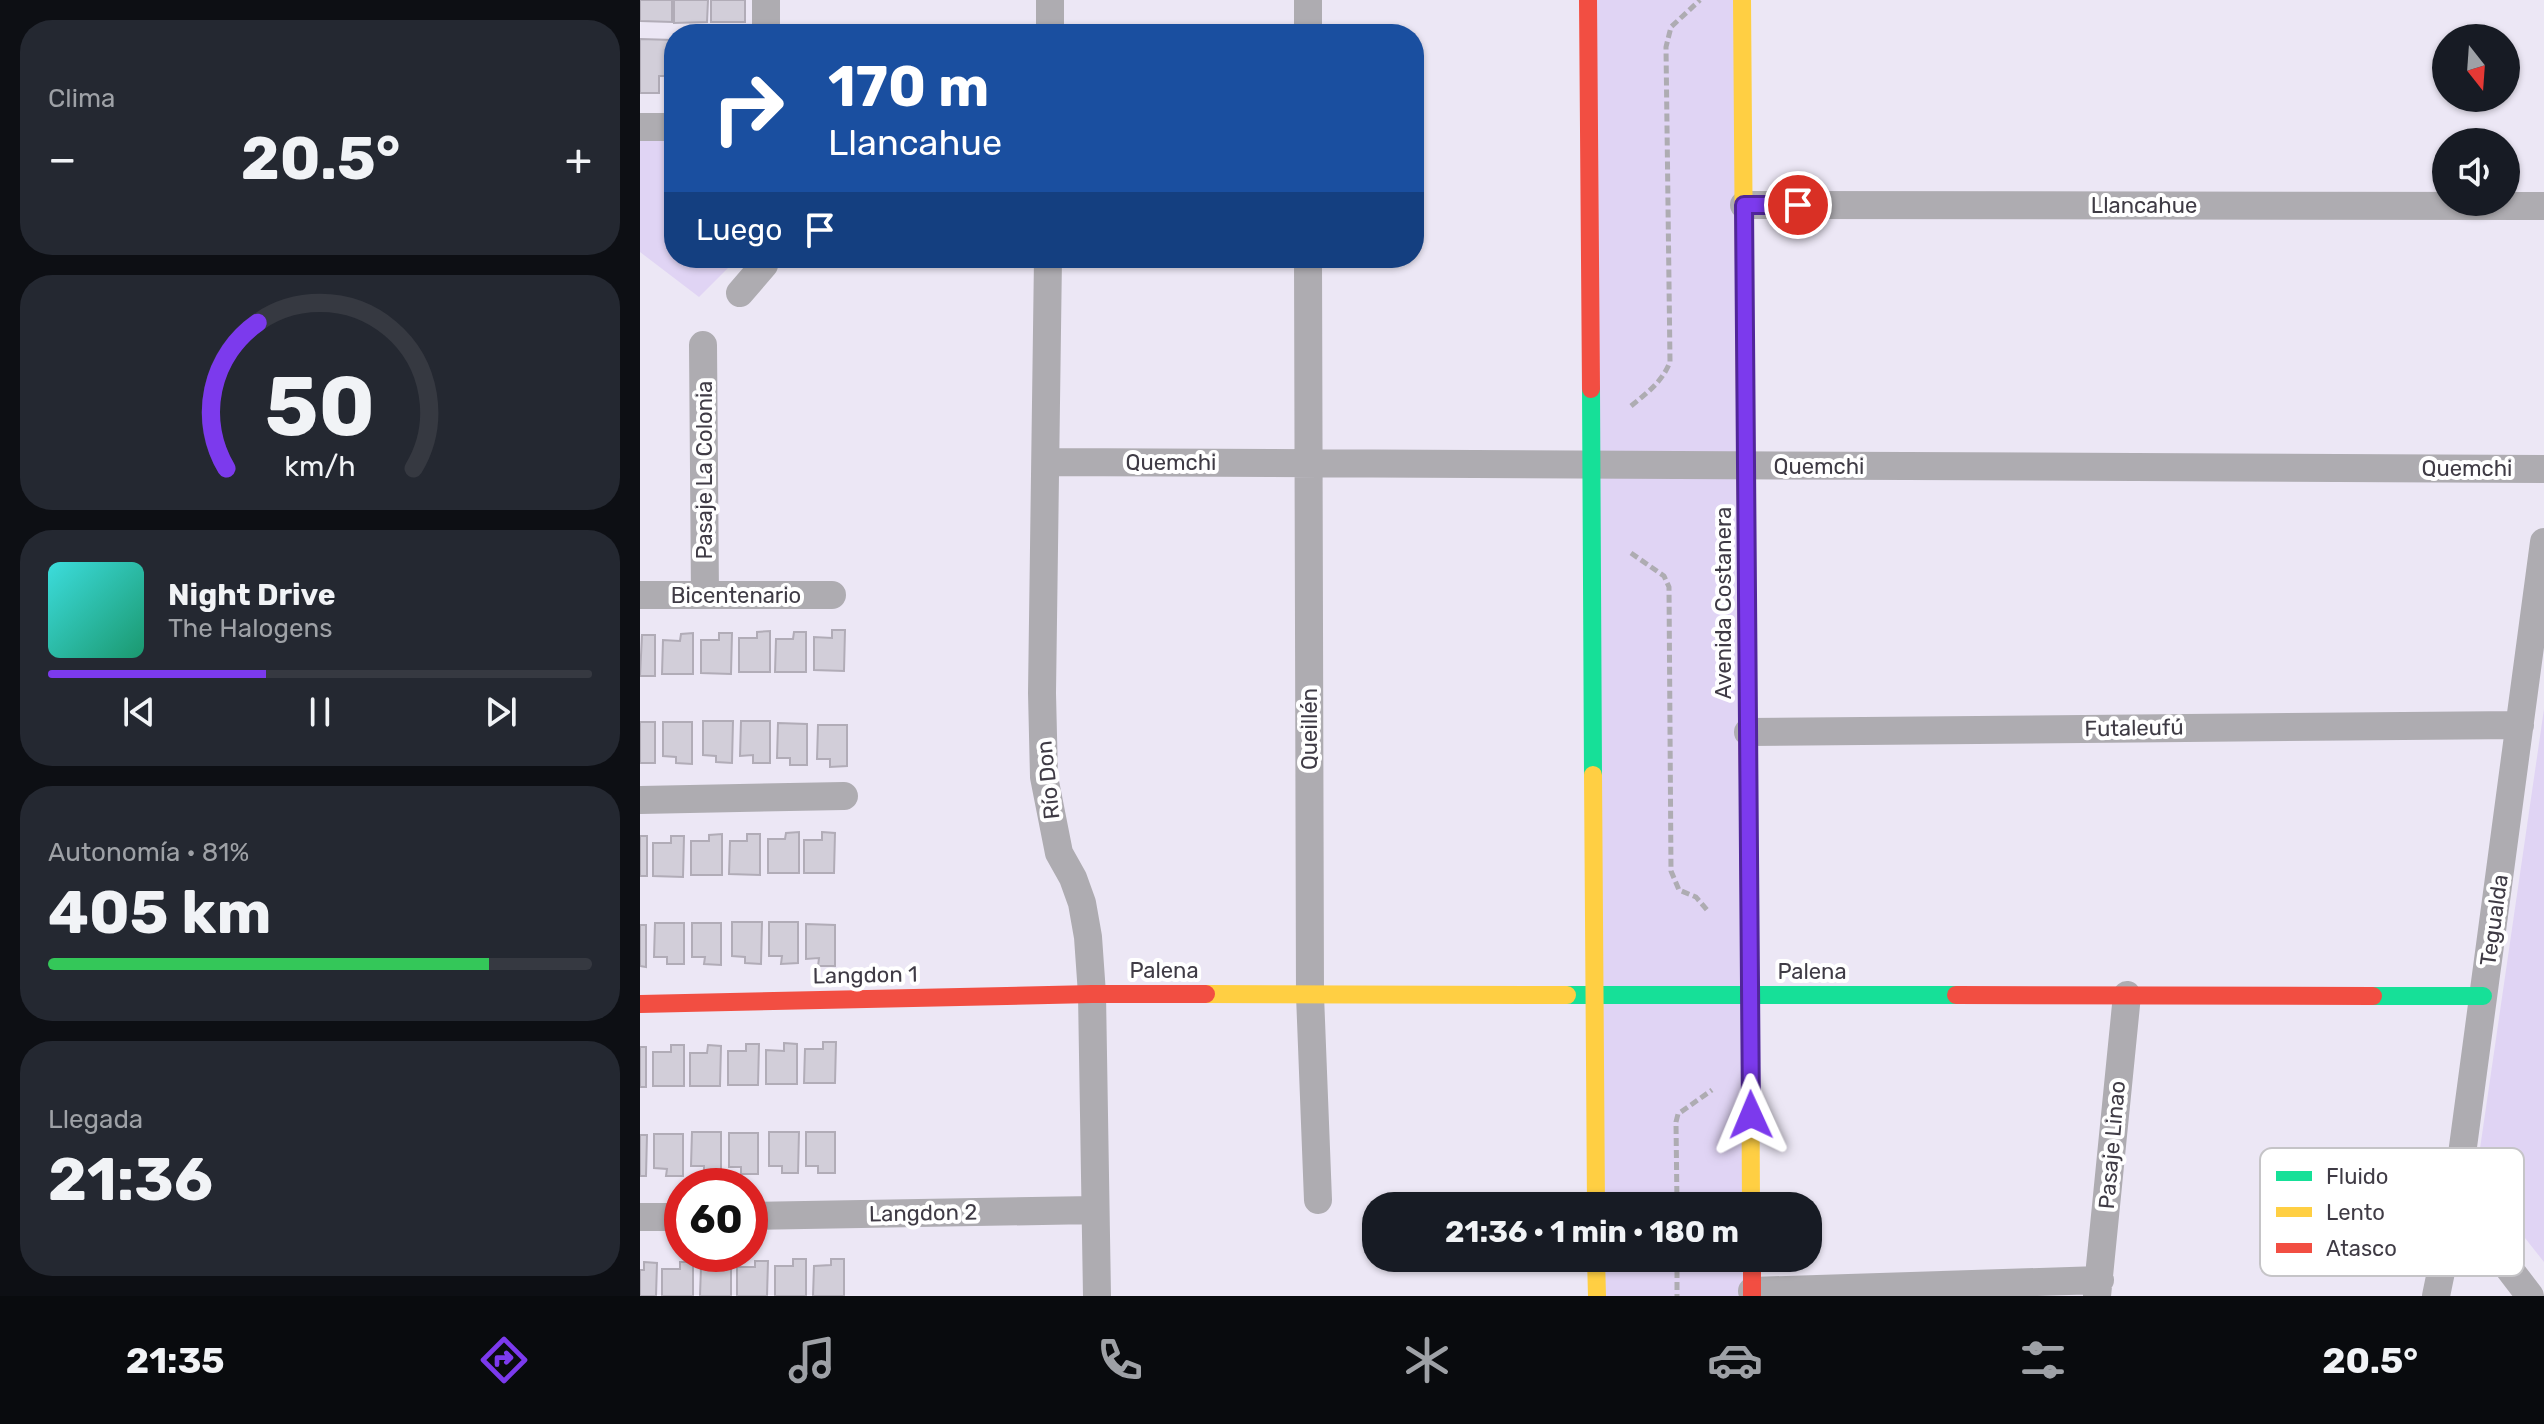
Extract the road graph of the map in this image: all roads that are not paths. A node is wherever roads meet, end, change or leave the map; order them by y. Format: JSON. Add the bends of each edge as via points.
{"nodes":[{"id":1,"x":766,"y":0,"type":"edge"},
{"id":2,"x":1050,"y":0,"type":"edge"},
{"id":3,"x":1308,"y":0,"type":"edge"},
{"id":4,"x":1588,"y":0,"type":"edge"},
{"id":5,"x":1742,"y":0,"type":"edge"},
{"id":6,"x":766,"y":24,"type":"edge"},
{"id":7,"x":1050,"y":24,"type":"edge"},
{"id":8,"x":1308,"y":24,"type":"edge"},
{"id":9,"x":640,"y":127,"type":"edge"},
{"id":10,"x":664,"y":127,"type":"edge"},
{"id":11,"x":1744,"y":205,"type":"junction"},
{"id":12,"x":2544,"y":206,"type":"edge"},
{"id":13,"x":761,"y":268,"type":"edge"},
{"id":14,"x":1048,"y":268,"type":"edge"},
{"id":15,"x":1308,"y":268,"type":"edge"},
{"id":16,"x":740,"y":293,"type":"dead end"},
{"id":17,"x":703,"y":345,"type":"dead end"},
{"id":18,"x":1047,"y":462,"type":"junction"},
{"id":19,"x":1308,"y":463,"type":"junction"},
{"id":20,"x":1591,"y":464,"type":"junction"},
{"id":21,"x":1746,"y":465,"type":"junction"},
{"id":22,"x":2544,"y":469,"type":"edge"},
{"id":23,"x":2544,"y":542,"type":"edge"},
{"id":24,"x":640,"y":595,"type":"edge"},
{"id":25,"x":705,"y":595,"type":"junction"},
{"id":26,"x":832,"y":595,"type":"dead end"},
{"id":27,"x":2520,"y":725,"type":"junction"},
{"id":28,"x":1748,"y":732,"type":"junction"},
{"id":29,"x":844,"y":796,"type":"dead end"},
{"id":30,"x":640,"y":800,"type":"edge"},
{"id":31,"x":1092,"y":994,"type":"junction"},
{"id":32,"x":1750,"y":994,"type":"junction"},
{"id":33,"x":1310,"y":995,"type":"junction"},
{"id":34,"x":1595,"y":995,"type":"junction"},
{"id":35,"x":2127,"y":995,"type":"junction"},
{"id":36,"x":2483,"y":996,"type":"junction"},
{"id":37,"x":640,"y":1004,"type":"edge"},
{"id":38,"x":2463,"y":1148,"type":"edge"},
{"id":39,"x":1596,"y":1192,"type":"edge"},
{"id":40,"x":1751,"y":1192,"type":"edge"},
{"id":41,"x":1318,"y":1200,"type":"dead end"},
{"id":42,"x":1095,"y":1210,"type":"junction"},
{"id":43,"x":768,"y":1216,"type":"edge"},
{"id":44,"x":640,"y":1217,"type":"edge"},
{"id":45,"x":664,"y":1217,"type":"edge"},
{"id":46,"x":1596,"y":1272,"type":"edge"},
{"id":47,"x":1752,"y":1272,"type":"edge"},
{"id":48,"x":2440,"y":1276,"type":"edge"},
{"id":49,"x":2515,"y":1276,"type":"edge"},
{"id":50,"x":2098,"y":1288,"type":"edge"},
{"id":51,"x":1752,"y":1293,"type":"edge"},
{"id":52,"x":1097,"y":1296,"type":"edge"},
{"id":53,"x":1597,"y":1296,"type":"edge"},
{"id":54,"x":2436,"y":1296,"type":"edge"},
{"id":55,"x":2530,"y":1296,"type":"edge"}],
"edges":[{"from":1,"to":6,"type":"street"},
{"from":2,"to":7,"type":"street"},
{"from":3,"to":8,"type":"street"},
{"from":4,"to":20,"type":"main road"},
{"from":5,"to":11,"type":"main road","name":"Avenida Costanera"},
{"from":9,"to":10,"type":"street"},
{"from":11,"to":12,"type":"street","name":"Llancahue"},
{"from":11,"to":21,"type":"main road","name":"Avenida Costanera"},
{"from":13,"to":16,"type":"street"},
{"from":14,"to":18,"type":"street","name":"Río Don"},
{"from":15,"to":19,"type":"street","name":"Queillén"},
{"from":17,"to":25,"type":"street","name":"Pasaje La Colonia"},
{"from":18,"to":19,"type":"street","name":"Quemchi"},
{"from":18,"to":31,"type":"street","name":"Río Don","via":[[1044,777],[1059,853],[1082,903]]},
{"from":19,"to":20,"type":"street","name":"Quemchi"},
{"from":19,"to":33,"type":"street","name":"Queillén"},
{"from":20,"to":21,"type":"street","name":"Quemchi"},
{"from":20,"to":34,"type":"main road"},
{"from":21,"to":22,"type":"street","name":"Quemchi"},
{"from":21,"to":28,"type":"main road","name":"Avenida Costanera"},
{"from":23,"to":27,"type":"street","name":"Tegualda"},
{"from":24,"to":25,"type":"street","name":"Bicentenario"},
{"from":25,"to":26,"type":"street","name":"Bicentenario"},
{"from":27,"to":28,"type":"street","name":"Futaleufú"},
{"from":27,"to":36,"type":"street","name":"Tegualda"},
{"from":28,"to":32,"type":"main road","name":"Avenida Costanera"},
{"from":29,"to":30,"type":"street"},
{"from":31,"to":33,"type":"main road","name":"Palena"},
{"from":31,"to":37,"type":"main road","name":"Langdon 1"},
{"from":31,"to":42,"type":"street","name":"Río Don"},
{"from":32,"to":34,"type":"main road","name":"Palena"},
{"from":32,"to":35,"type":"main road","name":"Palena"},
{"from":32,"to":40,"type":"main road","name":"Avenida Costanera"},
{"from":33,"to":34,"type":"main road","name":"Palena"},
{"from":33,"to":41,"type":"street","name":"Queillén"},
{"from":34,"to":39,"type":"main road"},
{"from":35,"to":36,"type":"main road","name":"Palena"},
{"from":35,"to":50,"type":"street","name":"Pasaje Linao"},
{"from":36,"to":38,"type":"street","name":"Tegualda"},
{"from":42,"to":43,"type":"street","name":"Langdon 2"},
{"from":42,"to":52,"type":"street","name":"Río Don"},
{"from":44,"to":45,"type":"street"},
{"from":46,"to":53,"type":"main road"},
{"from":47,"to":51,"type":"main road"},
{"from":48,"to":54,"type":"street","name":"Tegualda"},
{"from":49,"to":55,"type":"street"},
{"from":50,"to":51,"type":"street"}]}
